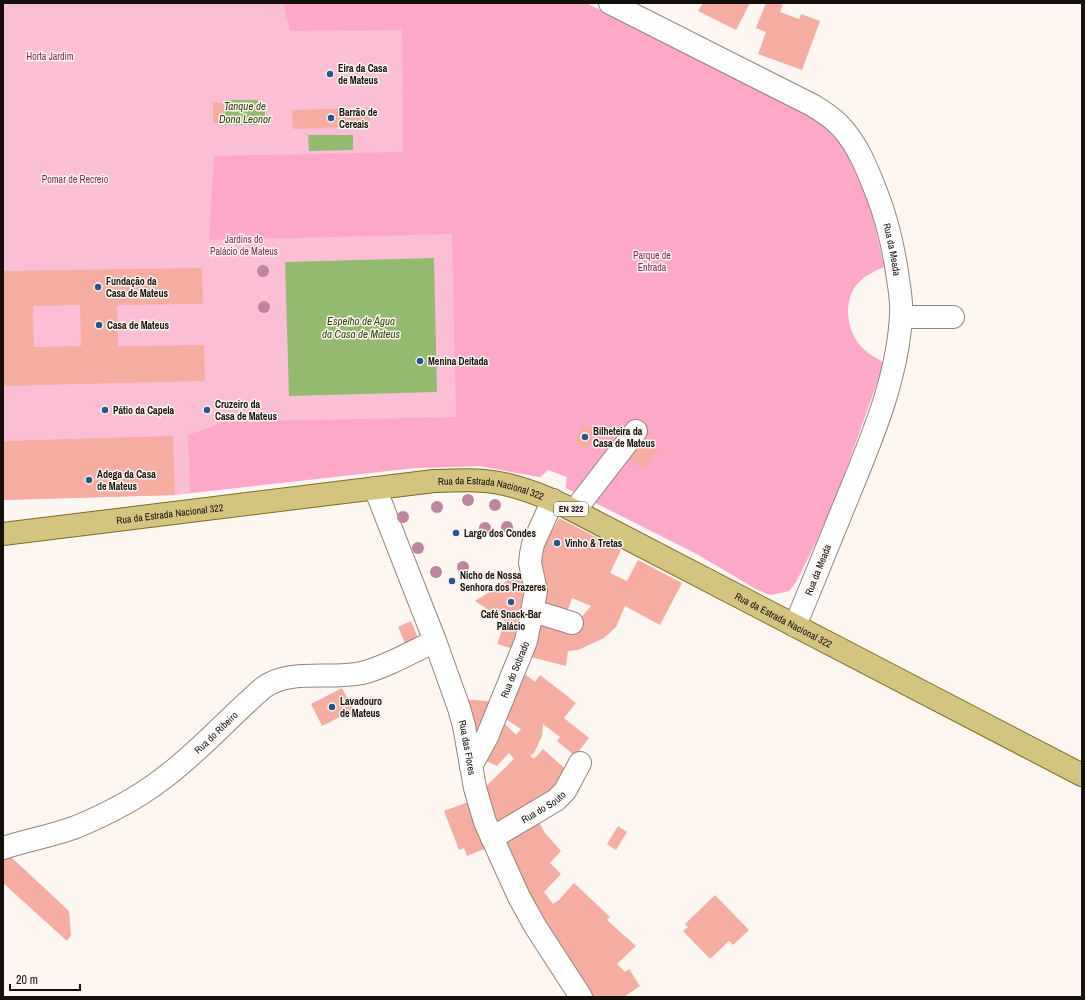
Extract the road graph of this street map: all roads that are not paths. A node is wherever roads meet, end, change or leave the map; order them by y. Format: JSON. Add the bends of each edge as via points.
{"nodes":[{"id":1,"x":610,"y":3,"type":"edge"},
{"id":2,"x":901,"y":317,"type":"junction"},
{"id":3,"x":954,"y":317,"type":"dead end"},
{"id":4,"x":636,"y":431,"type":"dead end"},
{"id":5,"x":375,"y":488,"type":"junction"},
{"id":6,"x":553,"y":500,"type":"junction"},
{"id":7,"x":575,"y":510,"type":"junction"},
{"id":8,"x":3,"y":534,"type":"edge"},
{"id":9,"x":533,"y":611,"type":"junction"},
{"id":10,"x":572,"y":623,"type":"dead end"},
{"id":11,"x":795,"y":626,"type":"junction"},
{"id":12,"x":435,"y":641,"type":"junction"},
{"id":13,"x":580,"y":762,"type":"dead end"},
{"id":14,"x":471,"y":766,"type":"junction"},
{"id":15,"x":1082,"y":775,"type":"edge"},
{"id":16,"x":492,"y":838,"type":"junction"},
{"id":17,"x":6,"y":842,"type":"edge"},
{"id":18,"x":581,"y":997,"type":"edge"}],
"edges":[{"from":1,"to":2,"type":"street","name":"Rua da Meada","via":[[814,106],[842,127],[864,162],[885,217],[895,260]]},
{"from":2,"to":3,"type":"street"},
{"from":2,"to":11,"type":"street","name":"Rua da Meada","via":[[894,366],[876,424]]},
{"from":4,"to":7,"type":"street"},
{"from":5,"to":6,"type":"main road","name":"Rua da Estrada Nacional 322","number":"EN 322","via":[[483,480],[519,488]]},
{"from":5,"to":8,"type":"main road","name":"Rua da Estrada Nacional 322","number":"EN 322"},
{"from":5,"to":12,"type":"street","name":"Rua das Flores"},
{"from":6,"to":7,"type":"main road","name":"Rua da Estrada Nacional 322","number":"EN 322"},
{"from":6,"to":9,"type":"street","name":"Rua do Sobrado","via":[[531,554],[530,563],[536,591]]},
{"from":7,"to":11,"type":"main road","name":"Rua da Estrada Nacional 322","number":"EN 322"},
{"from":9,"to":10,"type":"street"},
{"from":9,"to":14,"type":"street","name":"Rua do Sobrado","via":[[521,656],[484,743]]},
{"from":11,"to":15,"type":"main road","name":"Rua da Estrada Nacional 322","number":"EN 322"},
{"from":12,"to":14,"type":"street","name":"Rua das Flores","via":[[464,726]]},
{"from":12,"to":17,"type":"street","name":"Rua do Ribeiro","via":[[362,672],[340,676],[295,676],[277,679],[262,688],[177,767],[146,791],[76,827],[48,836]]},
{"from":13,"to":16,"type":"street","name":"Rua do Souto","via":[[565,791],[556,800]]},
{"from":14,"to":16,"type":"street","name":"Rua das Flores","via":[[479,805]]},
{"from":16,"to":18,"type":"street","name":"Rua das Flores","via":[[534,926]]}]}
